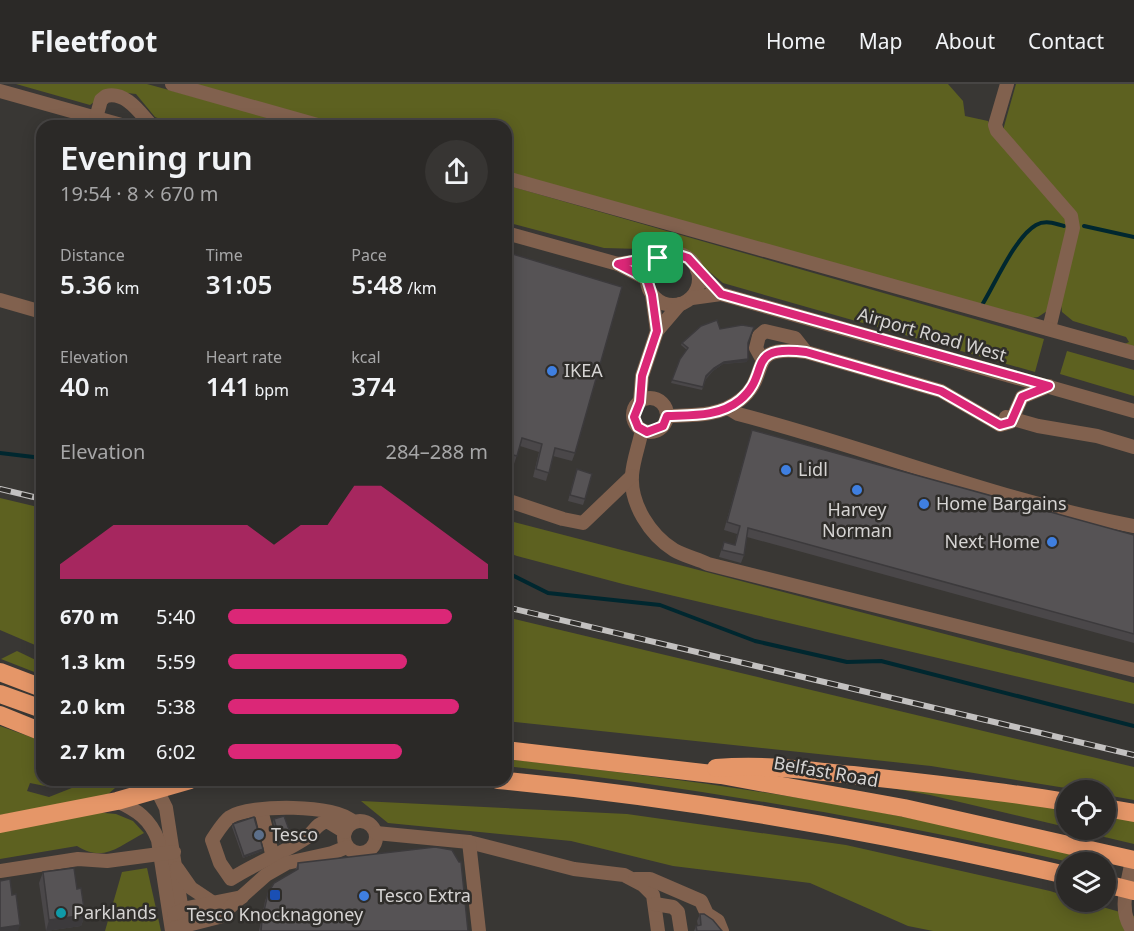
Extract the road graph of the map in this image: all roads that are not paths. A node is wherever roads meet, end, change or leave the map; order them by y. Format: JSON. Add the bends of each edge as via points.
{"nodes":[{"id":1,"x":172,"y":84,"type":"edge"},
{"id":2,"x":1006,"y":84,"type":"edge"},
{"id":3,"x":0,"y":91,"type":"edge"},
{"id":4,"x":96,"y":118,"type":"junction"},
{"id":5,"x":103,"y":120,"type":"edge"},
{"id":6,"x":147,"y":120,"type":"edge"},
{"id":7,"x":300,"y":120,"type":"edge"},
{"id":8,"x":512,"y":180,"type":"edge"},
{"id":9,"x":512,"y":235,"type":"edge"},
{"id":10,"x":658,"y":258,"type":"junction"},
{"id":11,"x":618,"y":264,"type":"junction"},
{"id":12,"x":698,"y":270,"type":"junction"},
{"id":13,"x":647,"y":279,"type":"junction"},
{"id":14,"x":721,"y":294,"type":"junction"},
{"id":15,"x":652,"y":295,"type":"junction"},
{"id":16,"x":0,"y":300,"type":"edge"},
{"id":17,"x":686,"y":301,"type":"junction"},
{"id":18,"x":36,"y":310,"type":"edge"},
{"id":19,"x":1049,"y":328,"type":"junction"},
{"id":20,"x":657,"y":331,"type":"junction"},
{"id":21,"x":806,"y":352,"type":"junction"},
{"id":22,"x":1134,"y":353,"type":"edge"},
{"id":23,"x":762,"y":359,"type":"junction"},
{"id":24,"x":648,"y":363,"type":"junction"},
{"id":25,"x":1049,"y":386,"type":"junction"},
{"id":26,"x":655,"y":399,"type":"junction"},
{"id":27,"x":640,"y":402,"type":"junction"},
{"id":28,"x":728,"y":408,"type":"junction"},
{"id":29,"x":1134,"y":411,"type":"edge"},
{"id":30,"x":667,"y":416,"type":"junction"},
{"id":31,"x":1010,"y":421,"type":"junction"},
{"id":32,"x":642,"y":430,"type":"junction"},
{"id":33,"x":1134,"y":447,"type":"edge"},
{"id":34,"x":632,"y":476,"type":"junction"},
{"id":35,"x":512,"y":502,"type":"edge"},
{"id":36,"x":1134,"y":526,"type":"edge"},
{"id":37,"x":1134,"y":670,"type":"edge"},
{"id":38,"x":0,"y":672,"type":"edge"},
{"id":39,"x":36,"y":686,"type":"edge"},
{"id":40,"x":0,"y":694,"type":"edge"},
{"id":41,"x":36,"y":707,"type":"edge"},
{"id":42,"x":0,"y":716,"type":"edge"},
{"id":43,"x":36,"y":730,"type":"edge"},
{"id":44,"x":512,"y":751,"type":"edge"},
{"id":45,"x":687,"y":770,"type":"junction"},
{"id":46,"x":512,"y":782,"type":"edge"},
{"id":47,"x":123,"y":786,"type":"edge"},
{"id":48,"x":153,"y":786,"type":"edge"},
{"id":49,"x":155,"y":786,"type":"edge"},
{"id":50,"x":1056,"y":800,"type":"edge"},
{"id":51,"x":117,"y":801,"type":"junction"},
{"id":52,"x":261,"y":810,"type":"junction"},
{"id":53,"x":1116,"y":810,"type":"edge"},
{"id":54,"x":1134,"y":813,"type":"edge"},
{"id":55,"x":0,"y":824,"type":"edge"},
{"id":56,"x":349,"y":827,"type":"junction"},
{"id":57,"x":376,"y":833,"type":"junction"},
{"id":58,"x":469,"y":842,"type":"junction"},
{"id":59,"x":347,"y":847,"type":"junction"},
{"id":60,"x":167,"y":853,"type":"junction"},
{"id":61,"x":273,"y":857,"type":"junction"},
{"id":62,"x":1133,"y":860,"type":"edge"},
{"id":63,"x":176,"y":866,"type":"junction"},
{"id":64,"x":0,"y":871,"type":"edge"},
{"id":65,"x":1056,"y":873,"type":"edge"},
{"id":66,"x":634,"y":879,"type":"junction"},
{"id":67,"x":1116,"y":886,"type":"edge"},
{"id":68,"x":1131,"y":890,"type":"edge"},
{"id":69,"x":244,"y":896,"type":"junction"},
{"id":70,"x":212,"y":902,"type":"junction"},
{"id":71,"x":655,"y":904,"type":"junction"},
{"id":72,"x":177,"y":924,"type":"edge"},
{"id":73,"x":479,"y":931,"type":"edge"},
{"id":74,"x":658,"y":931,"type":"edge"},
{"id":75,"x":681,"y":931,"type":"edge"},
{"id":76,"x":722,"y":931,"type":"edge"},
{"id":77,"x":1133,"y":931,"type":"edge"}],
"edges":[{"from":1,"to":7,"type":"street"},
{"from":2,"to":19,"type":"street","via":[[995,125],[997,131],[1065,207],[1073,228]]},
{"from":3,"to":4,"type":"street"},
{"from":4,"to":5,"type":"street"},
{"from":4,"to":6,"type":"street","via":[[100,100],[118,95]]},
{"from":8,"to":19,"type":"street"},
{"from":9,"to":11,"type":"street"},
{"from":10,"to":11,"type":"street"},
{"from":10,"to":12,"type":"street","via":[[680,254]]},
{"from":10,"to":13,"type":"street"},
{"from":11,"to":13,"type":"street"},
{"from":12,"to":14,"type":"street"},
{"from":12,"to":17,"type":"street","via":[[699,285]]},
{"from":13,"to":15,"type":"street"},
{"from":14,"to":17,"type":"street","name":"Airport Road West"},
{"from":14,"to":25,"type":"street","name":"Airport Road West"},
{"from":15,"to":17,"type":"street","via":[[666,304]]},
{"from":15,"to":20,"type":"street"},
{"from":16,"to":18,"type":"street"},
{"from":17,"to":20,"type":"street"},
{"from":19,"to":22,"type":"street"},
{"from":20,"to":24,"type":"street"},
{"from":21,"to":23,"type":"street","via":[[773,352]]},
{"from":21,"to":23,"type":"street","via":[[795,338],[765,332],[759,336],[756,348]]},
{"from":21,"to":31,"type":"street","via":[[941,391],[986,417]]},
{"from":23,"to":28,"type":"street","via":[[750,390]]},
{"from":24,"to":26,"type":"street"},
{"from":24,"to":27,"type":"street","via":[[642,376]]},
{"from":25,"to":29,"type":"street","name":"Airport Road West"},
{"from":25,"to":31,"type":"street","via":[[1022,397]]},
{"from":26,"to":27,"type":"street"},
{"from":26,"to":30,"type":"street","via":[[664,405]]},
{"from":27,"to":32,"type":"street","via":[[634,417]]},
{"from":28,"to":30,"type":"street","via":[[711,414]]},
{"from":28,"to":36,"type":"street","via":[[982,488]]},
{"from":30,"to":32,"type":"street","via":[[658,430]]},
{"from":31,"to":33,"type":"street"},
{"from":32,"to":34,"type":"street"},
{"from":34,"to":35,"type":"street","via":[[583,523]]},
{"from":34,"to":37,"type":"street","via":[[639,510],[650,528],[674,550],[700,560]]},
{"from":38,"to":39,"type":"highway"},
{"from":40,"to":41,"type":"highway"},
{"from":42,"to":43,"type":"highway"},
{"from":44,"to":45,"type":"highway","name":"Belfast Road"},
{"from":45,"to":50,"type":"highway","via":[[758,764],[985,788]]},
{"from":45,"to":62,"type":"highway","name":"Belfast Road","via":[[904,808]]},
{"from":46,"to":65,"type":"highway","via":[[718,807]]},
{"from":47,"to":51,"type":"highway"},
{"from":48,"to":51,"type":"highway"},
{"from":49,"to":60,"type":"street","via":[[166,808]]},
{"from":51,"to":55,"type":"highway"},
{"from":51,"to":60,"type":"street","via":[[148,820]]},
{"from":52,"to":56,"type":"street","via":[[334,811],[348,816]]},
{"from":52,"to":61,"type":"street"},
{"from":52,"to":61,"type":"street","via":[[230,817],[212,840],[231,879]]},
{"from":53,"to":54,"type":"highway"},
{"from":56,"to":57,"type":"street","via":[[367,822]]},
{"from":56,"to":59,"type":"street"},
{"from":56,"to":61,"type":"street","via":[[327,821],[318,824],[309,835]]},
{"from":57,"to":58,"type":"street"},
{"from":57,"to":59,"type":"street","via":[[375,844],[368,851],[358,853]]},
{"from":58,"to":66,"type":"street","via":[[541,862]]},
{"from":58,"to":73,"type":"street"},
{"from":59,"to":69,"type":"street","via":[[287,863]]},
{"from":60,"to":63,"type":"street"},
{"from":60,"to":64,"type":"street","via":[[107,861],[78,859]]},
{"from":60,"to":72,"type":"street"},
{"from":62,"to":68,"type":"street"},
{"from":63,"to":70,"type":"street","via":[[191,888]]},
{"from":63,"to":72,"type":"street"},
{"from":66,"to":71,"type":"street","via":[[653,895]]},
{"from":66,"to":76,"type":"street","via":[[650,879],[701,902]]},
{"from":67,"to":68,"type":"highway"},
{"from":68,"to":77,"type":"street","via":[[1123,910]]},
{"from":69,"to":70,"type":"street"},
{"from":69,"to":72,"type":"street","via":[[219,917]]},
{"from":70,"to":72,"type":"street"},
{"from":71,"to":74,"type":"street"},
{"from":71,"to":75,"type":"street","via":[[673,906]]}]}
